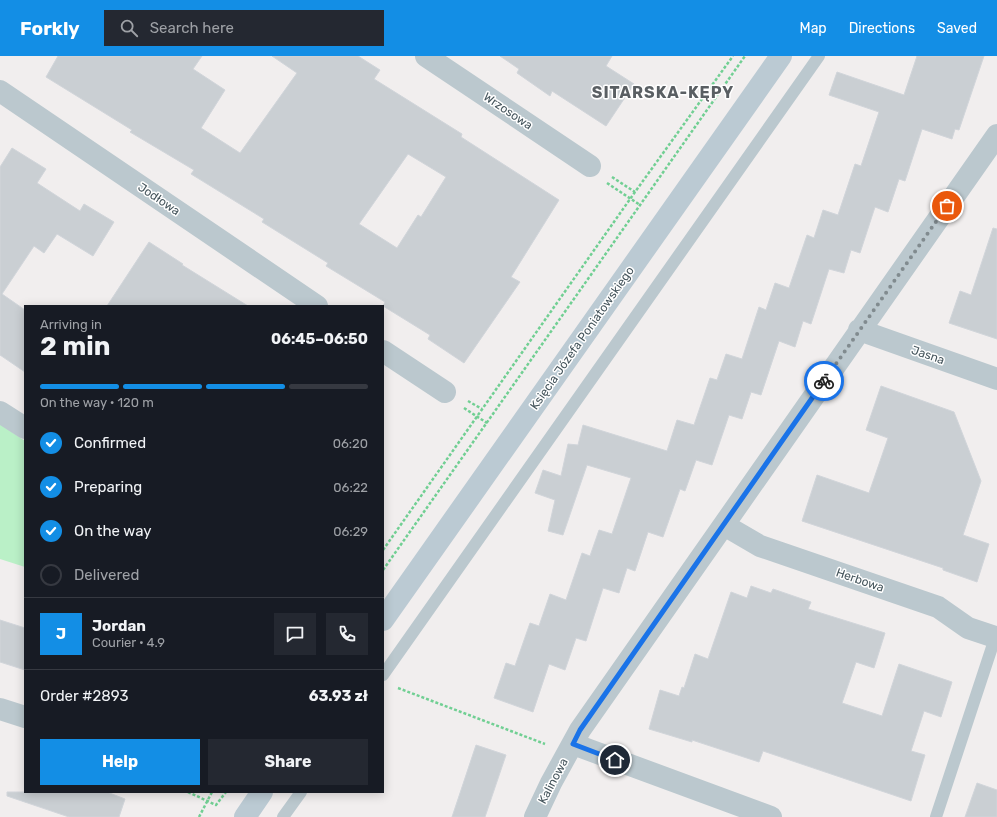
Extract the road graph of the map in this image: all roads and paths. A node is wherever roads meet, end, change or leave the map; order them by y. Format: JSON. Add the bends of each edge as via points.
{"nodes":[{"id":1,"x":426,"y":56,"type":"edge"},
{"id":2,"x":734,"y":56,"type":"edge"},
{"id":3,"x":745,"y":56,"type":"edge"},
{"id":4,"x":781,"y":56,"type":"edge"},
{"id":5,"x":819,"y":56,"type":"edge"},
{"id":6,"x":0,"y":91,"type":"edge"},
{"id":7,"x":997,"y":135,"type":"edge"},
{"id":8,"x":590,"y":166,"type":"joint"},
{"id":9,"x":630,"y":199,"type":"junction"},
{"id":10,"x":640,"y":205,"type":"junction"},
{"id":11,"x":316,"y":305,"type":"edge"},
{"id":12,"x":859,"y":330,"type":"junction"},
{"id":13,"x":384,"y":352,"type":"edge"},
{"id":14,"x":997,"y":379,"type":"edge"},
{"id":15,"x":445,"y":392,"type":"dead end"},
{"id":16,"x":0,"y":412,"type":"edge"},
{"id":17,"x":24,"y":427,"type":"edge"},
{"id":18,"x":724,"y":525,"type":"junction"},
{"id":19,"x":384,"y":549,"type":"edge"},
{"id":20,"x":384,"y":569,"type":"edge"},
{"id":21,"x":384,"y":619,"type":"edge"},
{"id":22,"x":996,"y":634,"type":"edge"},
{"id":23,"x":384,"y":674,"type":"edge"},
{"id":24,"x":396,"y":687,"type":"dead end"},
{"id":25,"x":0,"y":709,"type":"edge"},
{"id":26,"x":24,"y":718,"type":"edge"},
{"id":27,"x":570,"y":748,"type":"junction"},
{"id":28,"x":190,"y":793,"type":"edge"},
{"id":29,"x":211,"y":793,"type":"edge"},
{"id":30,"x":225,"y":793,"type":"edge"},
{"id":31,"x":261,"y":793,"type":"edge"},
{"id":32,"x":300,"y":793,"type":"edge"},
{"id":33,"x":206,"y":801,"type":"junction"},
{"id":34,"x":199,"y":817,"type":"edge"},
{"id":35,"x":245,"y":817,"type":"edge"},
{"id":36,"x":283,"y":817,"type":"edge"},
{"id":37,"x":535,"y":817,"type":"edge"},
{"id":38,"x":771,"y":817,"type":"edge"},
{"id":39,"x":936,"y":817,"type":"edge"}],
"edges":[{"from":1,"to":8,"type":"street","name":"Wrzosowa"},
{"from":2,"to":9,"type":"path"},
{"from":3,"to":10,"type":"path"},
{"from":4,"to":21,"type":"street","name":"Księcia Józefa Poniatowskiego"},
{"from":5,"to":23,"type":"lane"},
{"from":6,"to":11,"type":"street","name":"Jodłowa"},
{"from":7,"to":12,"type":"street","name":"Kalinowa"},
{"from":8,"to":9,"type":"path","via":[[608,184]]},
{"from":9,"to":10,"type":"path"},
{"from":9,"to":19,"type":"path"},
{"from":10,"to":20,"type":"path"},
{"from":12,"to":14,"type":"street","name":"Jasna"},
{"from":12,"to":18,"type":"street","name":"Kalinowa"},
{"from":13,"to":15,"type":"street"},
{"from":16,"to":17,"type":"street"},
{"from":18,"to":22,"type":"street","name":"Herbowa","via":[[760,546],[938,607],[968,628]]},
{"from":18,"to":27,"type":"street","name":"Kalinowa"},
{"from":22,"to":39,"type":"lane"},
{"from":24,"to":27,"type":"path"},
{"from":25,"to":26,"type":"street"},
{"from":27,"to":37,"type":"street","name":"Kalinowa"},
{"from":27,"to":38,"type":"street"},
{"from":28,"to":33,"type":"path"},
{"from":29,"to":33,"type":"path"},
{"from":30,"to":33,"type":"path","via":[[216,805]]},
{"from":31,"to":35,"type":"street"},
{"from":32,"to":36,"type":"lane"},
{"from":33,"to":34,"type":"path"}]}
